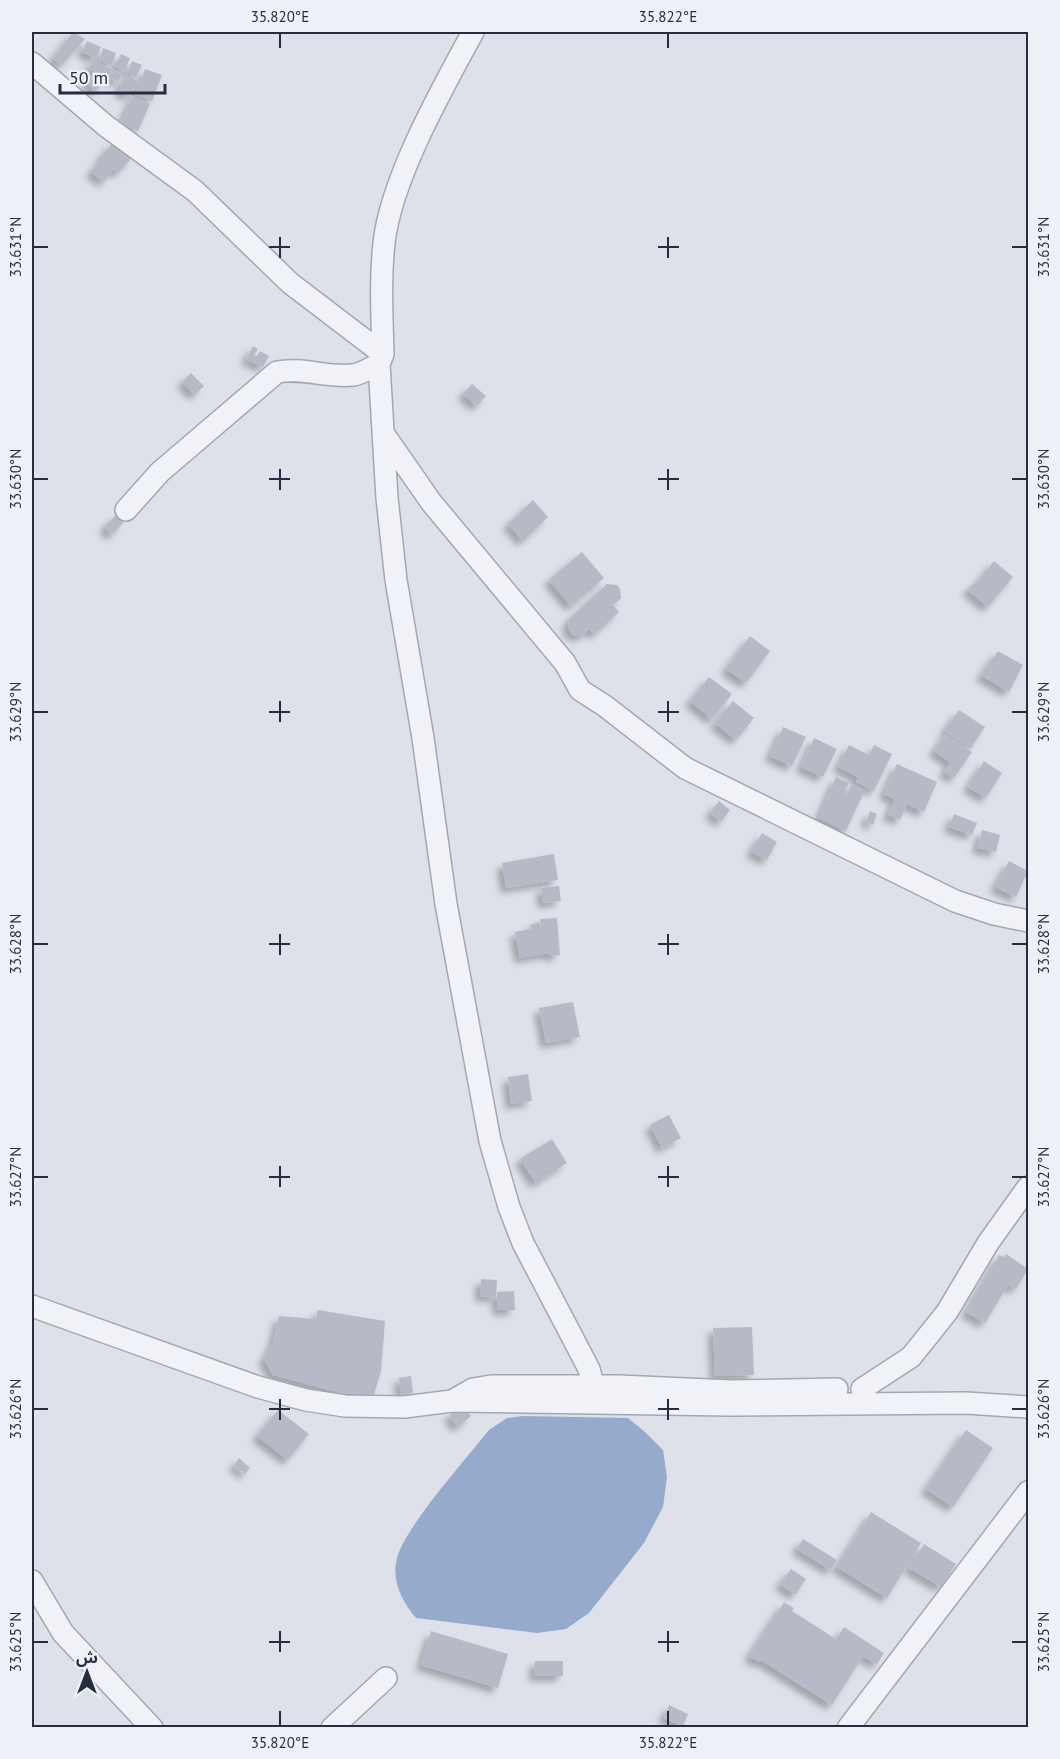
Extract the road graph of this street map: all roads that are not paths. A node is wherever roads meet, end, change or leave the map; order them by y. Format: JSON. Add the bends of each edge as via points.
{"nodes":[{"id":1,"x":473,"y":32,"type":"edge"},
{"id":2,"x":32,"y":63,"type":"edge"},
{"id":3,"x":381,"y":359,"type":"junction"},
{"id":4,"x":383,"y":433,"type":"junction"},
{"id":5,"x":126,"y":510,"type":"dead end"},
{"id":6,"x":1029,"y":921,"type":"edge"},
{"id":7,"x":1029,"y":1187,"type":"edge"},
{"id":8,"x":32,"y":1306,"type":"edge"},
{"id":9,"x":862,"y":1389,"type":"junction"},
{"id":10,"x":597,"y":1394,"type":"junction"},
{"id":11,"x":1029,"y":1394,"type":"edge"},
{"id":12,"x":731,"y":1398,"type":"junction"},
{"id":13,"x":1029,"y":1407,"type":"edge"},
{"id":14,"x":1029,"y":1492,"type":"edge"},
{"id":15,"x":32,"y":1581,"type":"edge"},
{"id":16,"x":386,"y":1678,"type":"dead end"},
{"id":17,"x":152,"y":1728,"type":"edge"},
{"id":18,"x":332,"y":1728,"type":"edge"},
{"id":19,"x":848,"y":1728,"type":"edge"}],
"edges":[{"from":1,"to":3,"type":"street","via":[[435,102],[390,212],[382,270]]},
{"from":2,"to":3,"type":"street","via":[[105,126],[195,191],[282,275]]},
{"from":3,"to":4,"type":"street"},
{"from":3,"to":5,"type":"street","via":[[355,375],[277,372],[168,465]]},
{"from":4,"to":6,"type":"street","via":[[431,502],[565,663],[580,690],[664,754],[711,783],[955,901]]},
{"from":4,"to":10,"type":"street","via":[[392,545],[436,846],[490,1141],[502,1188],[523,1243]]},
{"from":7,"to":9,"type":"street","via":[[988,1243],[947,1312],[911,1357]]},
{"from":8,"to":10,"type":"street","via":[[158,1353],[306,1400],[404,1407]]},
{"from":9,"to":11,"type":"street"},
{"from":9,"to":12,"type":"street"},
{"from":10,"to":12,"type":"street"},
{"from":12,"to":13,"type":"street"},
{"from":14,"to":19,"type":"street"},
{"from":15,"to":17,"type":"street","via":[[63,1633]]},
{"from":16,"to":18,"type":"street"}]}
